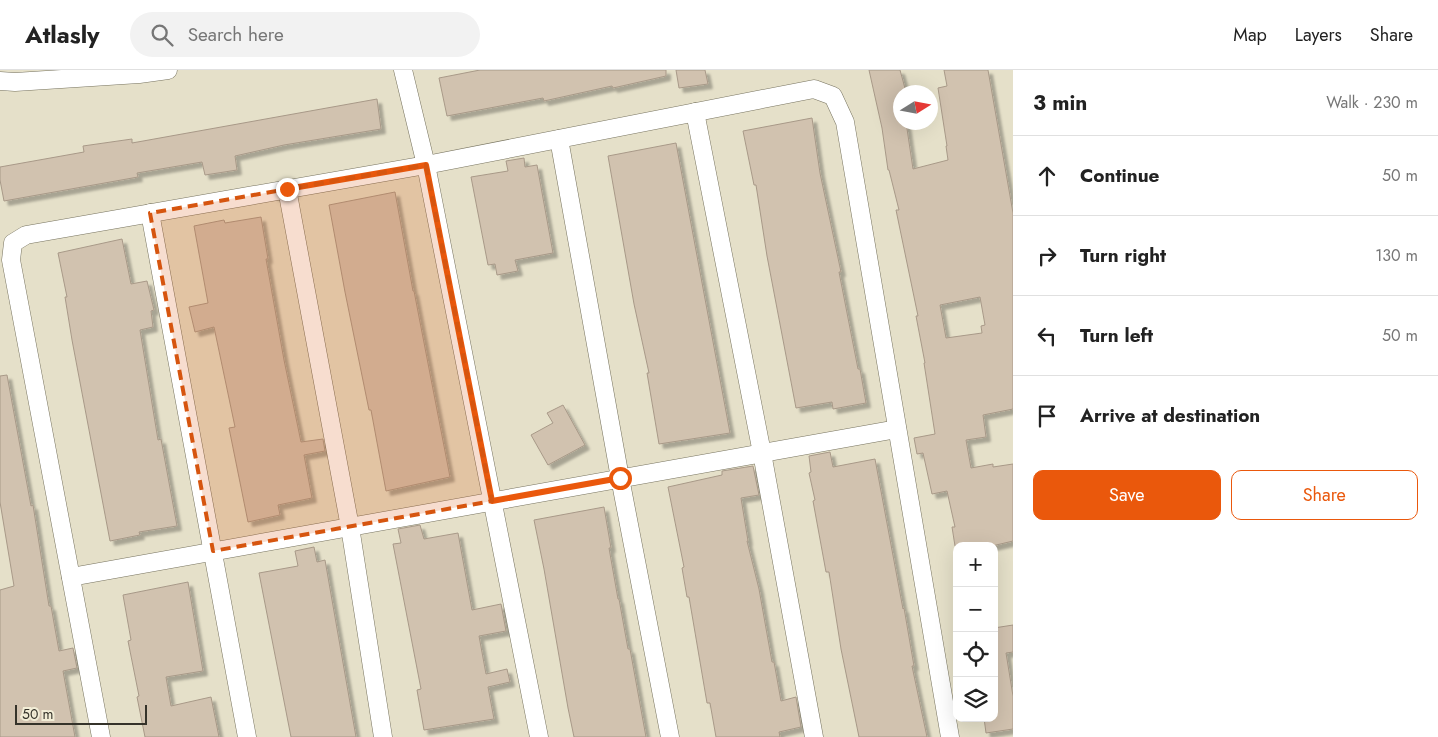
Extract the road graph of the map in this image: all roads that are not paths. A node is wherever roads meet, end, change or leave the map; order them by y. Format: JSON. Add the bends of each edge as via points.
{"nodes":[{"id":1,"x":168,"y":70,"type":"edge"},
{"id":2,"x":403,"y":70,"type":"edge"},
{"id":3,"x":118,"y":73,"type":"edge"},
{"id":4,"x":0,"y":80,"type":"edge"},
{"id":5,"x":695,"y":112,"type":"junction"},
{"id":6,"x":559,"y":139,"type":"junction"},
{"id":7,"x":426,"y":165,"type":"junction"},
{"id":8,"x":287,"y":189,"type":"junction"},
{"id":9,"x":150,"y":213,"type":"junction"},
{"id":10,"x":897,"y":429,"type":"junction"},
{"id":11,"x":762,"y":453,"type":"junction"},
{"id":12,"x":620,"y":478,"type":"junction"},
{"id":13,"x":492,"y":501,"type":"junction"},
{"id":14,"x":350,"y":527,"type":"junction"},
{"id":15,"x":213,"y":551,"type":"junction"},
{"id":16,"x":71,"y":577,"type":"junction"},
{"id":17,"x":101,"y":737,"type":"edge"},
{"id":18,"x":247,"y":737,"type":"edge"},
{"id":19,"x":383,"y":737,"type":"edge"},
{"id":20,"x":538,"y":737,"type":"edge"},
{"id":21,"x":670,"y":737,"type":"edge"},
{"id":22,"x":814,"y":737,"type":"edge"},
{"id":23,"x":950,"y":737,"type":"edge"}],
"edges":[{"from":1,"to":3,"type":"street"},
{"from":2,"to":7,"type":"street"},
{"from":3,"to":4,"type":"street","via":[[15,82]]},
{"from":5,"to":6,"type":"street"},
{"from":5,"to":10,"type":"street","via":[[814,89],[834,96],[845,122]]},
{"from":5,"to":11,"type":"street"},
{"from":6,"to":7,"type":"street"},
{"from":6,"to":12,"type":"street"},
{"from":7,"to":8,"type":"street"},
{"from":7,"to":13,"type":"street"},
{"from":8,"to":9,"type":"street"},
{"from":8,"to":14,"type":"street"},
{"from":9,"to":15,"type":"street"},
{"from":9,"to":16,"type":"street","via":[[26,235],[13,243],[11,260]]},
{"from":10,"to":11,"type":"street"},
{"from":10,"to":23,"type":"street"},
{"from":11,"to":12,"type":"street"},
{"from":11,"to":22,"type":"street"},
{"from":12,"to":13,"type":"street"},
{"from":12,"to":21,"type":"street"},
{"from":13,"to":14,"type":"street"},
{"from":13,"to":20,"type":"street"},
{"from":14,"to":15,"type":"street"},
{"from":14,"to":19,"type":"street"},
{"from":15,"to":16,"type":"street"},
{"from":15,"to":18,"type":"street"},
{"from":16,"to":17,"type":"street"}]}
